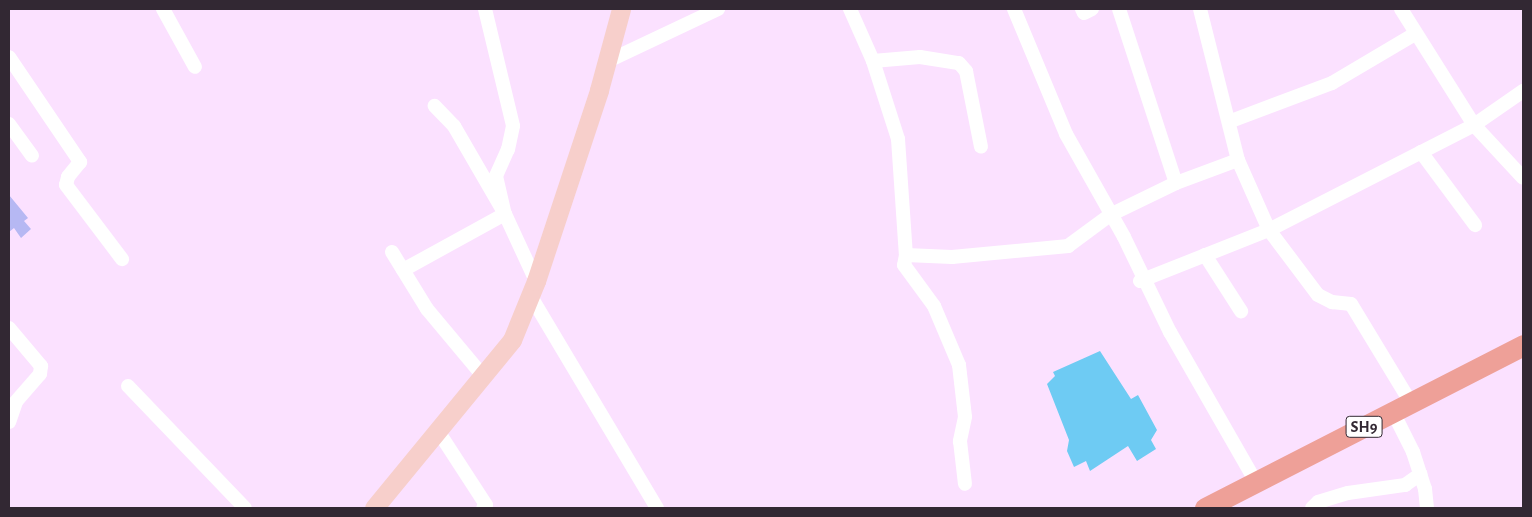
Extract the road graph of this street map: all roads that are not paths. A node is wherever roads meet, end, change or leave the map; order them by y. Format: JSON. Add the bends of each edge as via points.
{"nodes":[{"id":1,"x":164,"y":9,"type":"edge"},
{"id":2,"x":485,"y":9,"type":"edge"},
{"id":3,"x":621,"y":9,"type":"edge"},
{"id":4,"x":718,"y":9,"type":"edge"},
{"id":5,"x":850,"y":9,"type":"edge"},
{"id":6,"x":1014,"y":9,"type":"edge"},
{"id":7,"x":1082,"y":9,"type":"edge"},
{"id":8,"x":1092,"y":9,"type":"edge"},
{"id":9,"x":1119,"y":9,"type":"edge"},
{"id":10,"x":1200,"y":9,"type":"edge"},
{"id":11,"x":1400,"y":9,"type":"edge"},
{"id":12,"x":1415,"y":34,"type":"junction"},
{"id":13,"x":9,"y":57,"type":"edge"},
{"id":14,"x":874,"y":61,"type":"junction"},
{"id":15,"x":606,"y":62,"type":"junction"},
{"id":16,"x":195,"y":67,"type":"dead end"},
{"id":17,"x":1523,"y":92,"type":"edge"},
{"id":18,"x":435,"y":106,"type":"dead end"},
{"id":19,"x":1231,"y":122,"type":"junction"},
{"id":20,"x":9,"y":124,"type":"edge"},
{"id":21,"x":1474,"y":125,"type":"junction"},
{"id":22,"x":981,"y":147,"type":"dead end"},
{"id":23,"x":1421,"y":152,"type":"junction"},
{"id":24,"x":32,"y":156,"type":"dead end"},
{"id":25,"x":1238,"y":160,"type":"junction"},
{"id":26,"x":1523,"y":178,"type":"edge"},
{"id":27,"x":1176,"y":182,"type":"junction"},
{"id":28,"x":505,"y":214,"type":"junction"},
{"id":29,"x":1110,"y":214,"type":"junction"},
{"id":30,"x":1475,"y":225,"type":"dead end"},
{"id":31,"x":1269,"y":230,"type":"junction"},
{"id":32,"x":392,"y":252,"type":"dead end"},
{"id":33,"x":906,"y":255,"type":"junction"},
{"id":34,"x":1205,"y":255,"type":"junction"},
{"id":35,"x":122,"y":259,"type":"dead end"},
{"id":36,"x":404,"y":270,"type":"junction"},
{"id":37,"x":1142,"y":280,"type":"junction"},
{"id":38,"x":533,"y":288,"type":"junction"},
{"id":39,"x":1241,"y":311,"type":"dead end"},
{"id":40,"x":9,"y":328,"type":"edge"},
{"id":41,"x":1523,"y":345,"type":"edge"},
{"id":42,"x":483,"y":376,"type":"junction"},
{"id":43,"x":128,"y":386,"type":"dead end"},
{"id":44,"x":1402,"y":407,"type":"junction"},
{"id":45,"x":9,"y":422,"type":"edge"},
{"id":46,"x":438,"y":431,"type":"junction"},
{"id":47,"x":1421,"y":474,"type":"junction"},
{"id":48,"x":1256,"y":482,"type":"junction"},
{"id":49,"x":965,"y":484,"type":"dead end"},
{"id":50,"x":245,"y":508,"type":"edge"},
{"id":51,"x":374,"y":508,"type":"edge"},
{"id":52,"x":483,"y":508,"type":"edge"},
{"id":53,"x":657,"y":508,"type":"edge"},
{"id":54,"x":1205,"y":508,"type":"edge"},
{"id":55,"x":1312,"y":508,"type":"edge"},
{"id":56,"x":1427,"y":508,"type":"edge"}],
"edges":[{"from":1,"to":16,"type":"street"},
{"from":2,"to":28,"type":"street","via":[[513,126],[496,176]]},
{"from":3,"to":15,"type":"street"},
{"from":4,"to":15,"type":"street"},
{"from":5,"to":14,"type":"street"},
{"from":6,"to":29,"type":"street","via":[[1066,134]]},
{"from":7,"to":8,"type":"street","via":[[1084,13]]},
{"from":9,"to":27,"type":"street"},
{"from":10,"to":19,"type":"street"},
{"from":11,"to":12,"type":"street"},
{"from":12,"to":19,"type":"street","via":[[1332,83]]},
{"from":12,"to":21,"type":"street"},
{"from":13,"to":35,"type":"street","via":[[80,162],[66,185]]},
{"from":14,"to":22,"type":"street","via":[[920,57],[959,63],[966,71]]},
{"from":14,"to":33,"type":"street","via":[[898,139]]},
{"from":15,"to":38,"type":"street"},
{"from":17,"to":21,"type":"street"},
{"from":18,"to":28,"type":"street","via":[[454,126]]},
{"from":19,"to":25,"type":"street"},
{"from":20,"to":24,"type":"street"},
{"from":21,"to":23,"type":"street"},
{"from":21,"to":26,"type":"street"},
{"from":23,"to":30,"type":"street"},
{"from":23,"to":31,"type":"street"},
{"from":25,"to":27,"type":"street"},
{"from":25,"to":31,"type":"street"},
{"from":27,"to":29,"type":"street"},
{"from":28,"to":36,"type":"street"},
{"from":28,"to":38,"type":"street"},
{"from":29,"to":33,"type":"street","via":[[1068,246],[952,257]]},
{"from":29,"to":37,"type":"street"},
{"from":31,"to":34,"type":"street"},
{"from":31,"to":44,"type":"street","via":[[1318,295],[1332,302],[1352,304]]},
{"from":32,"to":36,"type":"street"},
{"from":33,"to":49,"type":"street","via":[[904,265],[934,306],[959,365],[965,416],[960,441]]},
{"from":34,"to":37,"type":"street"},
{"from":34,"to":39,"type":"street"},
{"from":36,"to":42,"type":"street","via":[[427,309]]},
{"from":37,"to":48,"type":"street"},
{"from":38,"to":42,"type":"street","via":[[512,340]]},
{"from":38,"to":53,"type":"street"},
{"from":40,"to":45,"type":"street","via":[[41,366],[40,374],[16,402]]},
{"from":41,"to":44,"type":"main road","number":"SH9"},
{"from":42,"to":46,"type":"street"},
{"from":43,"to":50,"type":"street"},
{"from":44,"to":47,"type":"street"},
{"from":44,"to":48,"type":"main road","number":"SH9"},
{"from":46,"to":51,"type":"street"},
{"from":46,"to":52,"type":"street","via":[[486,505]]},
{"from":47,"to":55,"type":"street","via":[[1405,485],[1348,493],[1318,502]]},
{"from":47,"to":56,"type":"street"},
{"from":48,"to":54,"type":"main road","number":"SH9"}]}
